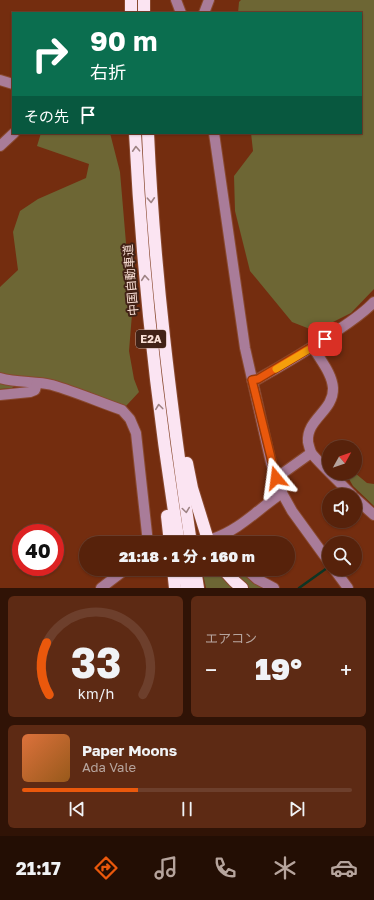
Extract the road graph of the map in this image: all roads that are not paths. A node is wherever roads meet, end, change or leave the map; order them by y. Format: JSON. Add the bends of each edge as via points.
{"nodes":[{"id":1,"x":131,"y":0,"type":"edge"},
{"id":2,"x":144,"y":0,"type":"edge"},
{"id":3,"x":176,"y":0,"type":"edge"},
{"id":4,"x":209,"y":0,"type":"edge"},
{"id":5,"x":131,"y":12,"type":"edge"},
{"id":6,"x":144,"y":12,"type":"edge"},
{"id":7,"x":181,"y":12,"type":"edge"},
{"id":8,"x":204,"y":12,"type":"edge"},
{"id":9,"x":0,"y":80,"type":"edge"},
{"id":10,"x":12,"y":84,"type":"edge"},
{"id":11,"x":13,"y":134,"type":"edge"},
{"id":12,"x":135,"y":134,"type":"edge"},
{"id":13,"x":148,"y":134,"type":"edge"},
{"id":14,"x":214,"y":134,"type":"edge"},
{"id":15,"x":0,"y":146,"type":"edge"},
{"id":16,"x":374,"y":302,"type":"edge"},
{"id":17,"x":165,"y":346,"type":"junction"},
{"id":18,"x":313,"y":347,"type":"junction"},
{"id":19,"x":0,"y":378,"type":"edge"},
{"id":20,"x":252,"y":380,"type":"junction"},
{"id":21,"x":37,"y":383,"type":"junction"},
{"id":22,"x":0,"y":395,"type":"edge"},
{"id":23,"x":162,"y":432,"type":"junction"},
{"id":24,"x":311,"y":453,"type":"junction"},
{"id":25,"x":322,"y":464,"type":"edge"},
{"id":26,"x":276,"y":478,"type":"junction"},
{"id":27,"x":338,"y":480,"type":"edge"},
{"id":28,"x":345,"y":488,"type":"edge"},
{"id":29,"x":282,"y":493,"type":"junction"},
{"id":30,"x":362,"y":504,"type":"edge"},
{"id":31,"x":374,"y":515,"type":"edge"},
{"id":32,"x":147,"y":536,"type":"edge"},
{"id":33,"x":169,"y":536,"type":"edge"},
{"id":34,"x":178,"y":536,"type":"edge"},
{"id":35,"x":190,"y":536,"type":"edge"},
{"id":36,"x":209,"y":536,"type":"edge"},
{"id":37,"x":229,"y":536,"type":"edge"},
{"id":38,"x":322,"y":552,"type":"edge"},
{"id":39,"x":116,"y":576,"type":"edge"},
{"id":40,"x":174,"y":576,"type":"edge"},
{"id":41,"x":185,"y":576,"type":"edge"},
{"id":42,"x":196,"y":576,"type":"edge"},
{"id":43,"x":229,"y":576,"type":"edge"},
{"id":44,"x":254,"y":576,"type":"edge"},
{"id":45,"x":339,"y":576,"type":"edge"},
{"id":46,"x":100,"y":588,"type":"edge"},
{"id":47,"x":175,"y":588,"type":"edge"},
{"id":48,"x":187,"y":588,"type":"edge"},
{"id":49,"x":198,"y":588,"type":"edge"},
{"id":50,"x":242,"y":588,"type":"edge"},
{"id":51,"x":274,"y":588,"type":"edge"},
{"id":52,"x":348,"y":588,"type":"edge"}],
"edges":[{"from":1,"to":5,"type":"highway"},
{"from":2,"to":6,"type":"highway"},
{"from":3,"to":7,"type":"street"},
{"from":4,"to":8,"type":"street"},
{"from":9,"to":10,"type":"street"},
{"from":11,"to":15,"type":"street"},
{"from":23,"to":12,"type":"highway","name":"中国自動車道","number":"E2A","one_way":true,"via":[[138,197]]},
{"from":13,"to":17,"type":"highway","number":"E2A","one_way":true,"via":[[151,201]]},
{"from":14,"to":20,"type":"street","via":[[238,307]]},
{"from":16,"to":18,"type":"street","via":[[350,323]]},
{"from":17,"to":35,"type":"highway","number":"E2A","one_way":true},
{"from":17,"to":36,"type":"highway","via":[[192,488]]},
{"from":18,"to":20,"type":"street"},
{"from":18,"to":24,"type":"street","via":[[329,374],[333,388],[332,399],[327,408],[310,427],[308,437]]},
{"from":19,"to":21,"type":"street"},
{"from":20,"to":26,"type":"street"},
{"from":21,"to":22,"type":"street","via":[[35,390],[30,392]]},
{"from":21,"to":32,"type":"street","via":[[51,385],[122,410],[130,419],[136,433]]},
{"from":23,"to":33,"type":"highway","via":[[158,451]]},
{"from":23,"to":34,"type":"highway","name":"中国自動車道","number":"E2A"},
{"from":24,"to":25,"type":"street"},
{"from":24,"to":26,"type":"street"},
{"from":26,"to":29,"type":"street"},
{"from":27,"to":28,"type":"street"},
{"from":29,"to":37,"type":"street"},
{"from":29,"to":38,"type":"street"},
{"from":30,"to":31,"type":"street"},
{"from":39,"to":46,"type":"street"},
{"from":40,"to":47,"type":"highway"},
{"from":41,"to":48,"type":"highway"},
{"from":42,"to":49,"type":"highway"},
{"from":43,"to":50,"type":"highway"},
{"from":44,"to":51,"type":"street"},
{"from":45,"to":52,"type":"street"}]}
